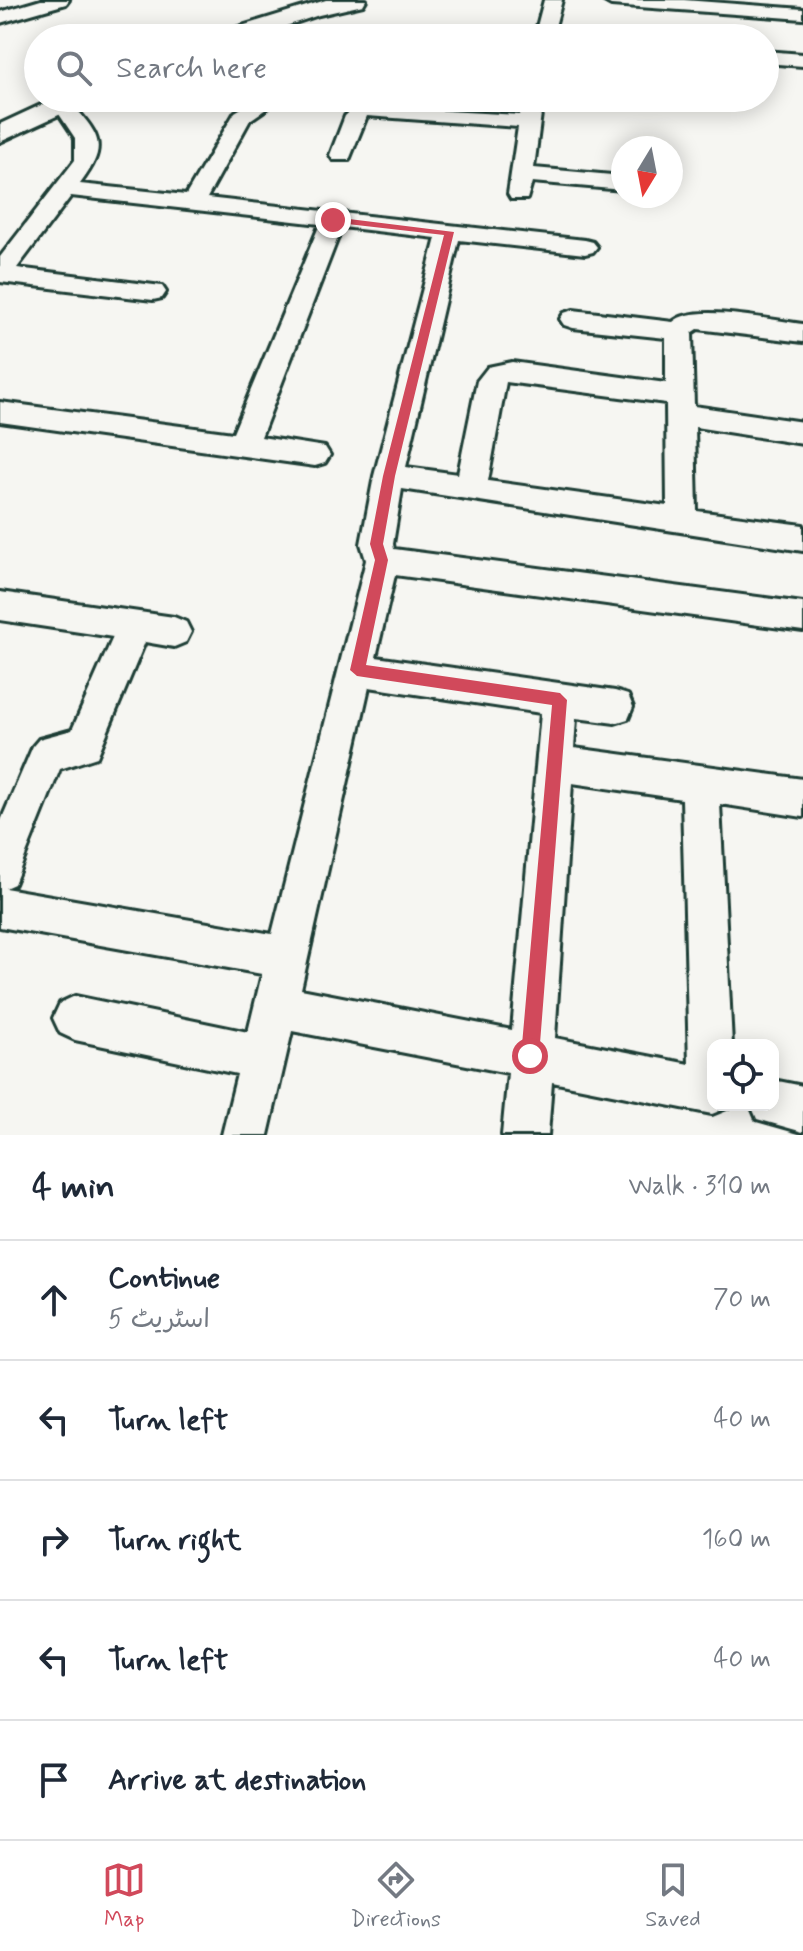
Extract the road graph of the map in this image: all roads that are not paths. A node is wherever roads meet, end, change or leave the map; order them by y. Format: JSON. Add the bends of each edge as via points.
{"nodes":[{"id":1,"x":60,"y":0,"type":"edge"},
{"id":2,"x":355,"y":0,"type":"edge"},
{"id":3,"x":553,"y":0,"type":"edge"},
{"id":4,"x":611,"y":0,"type":"edge"},
{"id":5,"x":322,"y":5,"type":"edge"},
{"id":6,"x":803,"y":14,"type":"edge"},
{"id":7,"x":0,"y":18,"type":"edge"},
{"id":8,"x":267,"y":24,"type":"edge"},
{"id":9,"x":547,"y":24,"type":"edge"},
{"id":10,"x":779,"y":58,"type":"edge"},
{"id":11,"x":803,"y":60,"type":"edge"},
{"id":12,"x":48,"y":112,"type":"edge"},
{"id":13,"x":75,"y":112,"type":"edge"},
{"id":14,"x":249,"y":112,"type":"edge"},
{"id":15,"x":360,"y":112,"type":"edge"},
{"id":16,"x":391,"y":112,"type":"edge"},
{"id":17,"x":531,"y":112,"type":"edge"},
{"id":18,"x":530,"y":122,"type":"junction"},
{"id":19,"x":0,"y":134,"type":"edge"},
{"id":20,"x":341,"y":155,"type":"dead end"},
{"id":21,"x":611,"y":183,"type":"edge"},
{"id":22,"x":67,"y":189,"type":"junction"},
{"id":23,"x":192,"y":204,"type":"junction"},
{"id":24,"x":333,"y":220,"type":"junction"},
{"id":25,"x":449,"y":232,"type":"junction"},
{"id":26,"x":585,"y":247,"type":"dead end"},
{"id":27,"x":0,"y":274,"type":"edge"},
{"id":28,"x":153,"y":292,"type":"dead end"},
{"id":29,"x":573,"y":319,"type":"dead end"},
{"id":30,"x":679,"y":331,"type":"junction"},
{"id":31,"x":803,"y":333,"type":"edge"},
{"id":32,"x":680,"y":404,"type":"junction"},
{"id":33,"x":0,"y":412,"type":"edge"},
{"id":34,"x":803,"y":433,"type":"edge"},
{"id":35,"x":243,"y":445,"type":"junction"},
{"id":36,"x":315,"y":455,"type":"dead end"},
{"id":37,"x":389,"y":476,"type":"junction"},
{"id":38,"x":475,"y":488,"type":"junction"},
{"id":39,"x":682,"y":520,"type":"junction"},
{"id":40,"x":803,"y":538,"type":"edge"},
{"id":41,"x":382,"y":560,"type":"junction"},
{"id":42,"x":0,"y":606,"type":"edge"},
{"id":43,"x":803,"y":617,"type":"edge"},
{"id":44,"x":135,"y":626,"type":"junction"},
{"id":45,"x":174,"y":632,"type":"dead end"},
{"id":46,"x":357,"y":670,"type":"junction"},
{"id":47,"x":560,"y":700,"type":"junction"},
{"id":48,"x":615,"y":707,"type":"dead end"},
{"id":49,"x":556,"y":763,"type":"junction"},
{"id":50,"x":700,"y":783,"type":"junction"},
{"id":51,"x":803,"y":798,"type":"edge"},
{"id":52,"x":0,"y":870,"type":"edge"},
{"id":53,"x":0,"y":907,"type":"edge"},
{"id":54,"x":286,"y":957,"type":"junction"},
{"id":55,"x":275,"y":1006,"type":"junction"},
{"id":56,"x":75,"y":1018,"type":"dead end"},
{"id":57,"x":711,"y":1039,"type":"edge"},
{"id":58,"x":530,"y":1056,"type":"junction"},
{"id":59,"x":263,"y":1057,"type":"junction"},
{"id":60,"x":707,"y":1090,"type":"edge"},
{"id":61,"x":245,"y":1135,"type":"edge"},
{"id":62,"x":525,"y":1135,"type":"edge"}],
"edges":[{"from":1,"to":7,"type":"street"},
{"from":2,"to":5,"type":"street"},
{"from":3,"to":9,"type":"street"},
{"from":4,"to":6,"type":"street"},
{"from":5,"to":8,"type":"street"},
{"from":10,"to":11,"type":"street"},
{"from":12,"to":19,"type":"street"},
{"from":13,"to":22,"type":"street","via":[[91,149]]},
{"from":14,"to":23,"type":"street"},
{"from":15,"to":20,"type":"street"},
{"from":16,"to":18,"type":"street"},
{"from":17,"to":18,"type":"street"},
{"from":18,"to":21,"type":"street","via":[[520,185]]},
{"from":22,"to":23,"type":"street"},
{"from":22,"to":27,"type":"street"},
{"from":23,"to":24,"type":"street"},
{"from":24,"to":25,"type":"street"},
{"from":24,"to":35,"type":"street"},
{"from":25,"to":26,"type":"street"},
{"from":25,"to":37,"type":"street"},
{"from":27,"to":28,"type":"street"},
{"from":29,"to":30,"type":"street"},
{"from":30,"to":31,"type":"street","via":[[698,320]]},
{"from":30,"to":32,"type":"street"},
{"from":32,"to":34,"type":"street"},
{"from":32,"to":38,"type":"street","via":[[512,372],[498,374],[491,381],[472,476]]},
{"from":32,"to":39,"type":"street"},
{"from":33,"to":35,"type":"street"},
{"from":35,"to":36,"type":"street"},
{"from":37,"to":38,"type":"street"},
{"from":37,"to":41,"type":"street","via":[[377,544]]},
{"from":38,"to":39,"type":"street"},
{"from":39,"to":40,"type":"street"},
{"from":41,"to":43,"type":"street"},
{"from":41,"to":46,"type":"street"},
{"from":42,"to":44,"type":"street"},
{"from":44,"to":45,"type":"street"},
{"from":44,"to":52,"type":"street","via":[[84,745],[52,751],[46,758]]},
{"from":46,"to":47,"type":"street"},
{"from":46,"to":54,"type":"street"},
{"from":47,"to":48,"type":"street"},
{"from":47,"to":49,"type":"street"},
{"from":49,"to":50,"type":"street"},
{"from":49,"to":58,"type":"street"},
{"from":50,"to":51,"type":"street"},
{"from":50,"to":57,"type":"street"},
{"from":53,"to":54,"type":"street"},
{"from":54,"to":55,"type":"street"},
{"from":55,"to":58,"type":"street"},
{"from":55,"to":59,"type":"street"},
{"from":56,"to":59,"type":"street"},
{"from":58,"to":60,"type":"street"},
{"from":58,"to":62,"type":"street"},
{"from":59,"to":61,"type":"street"}]}
